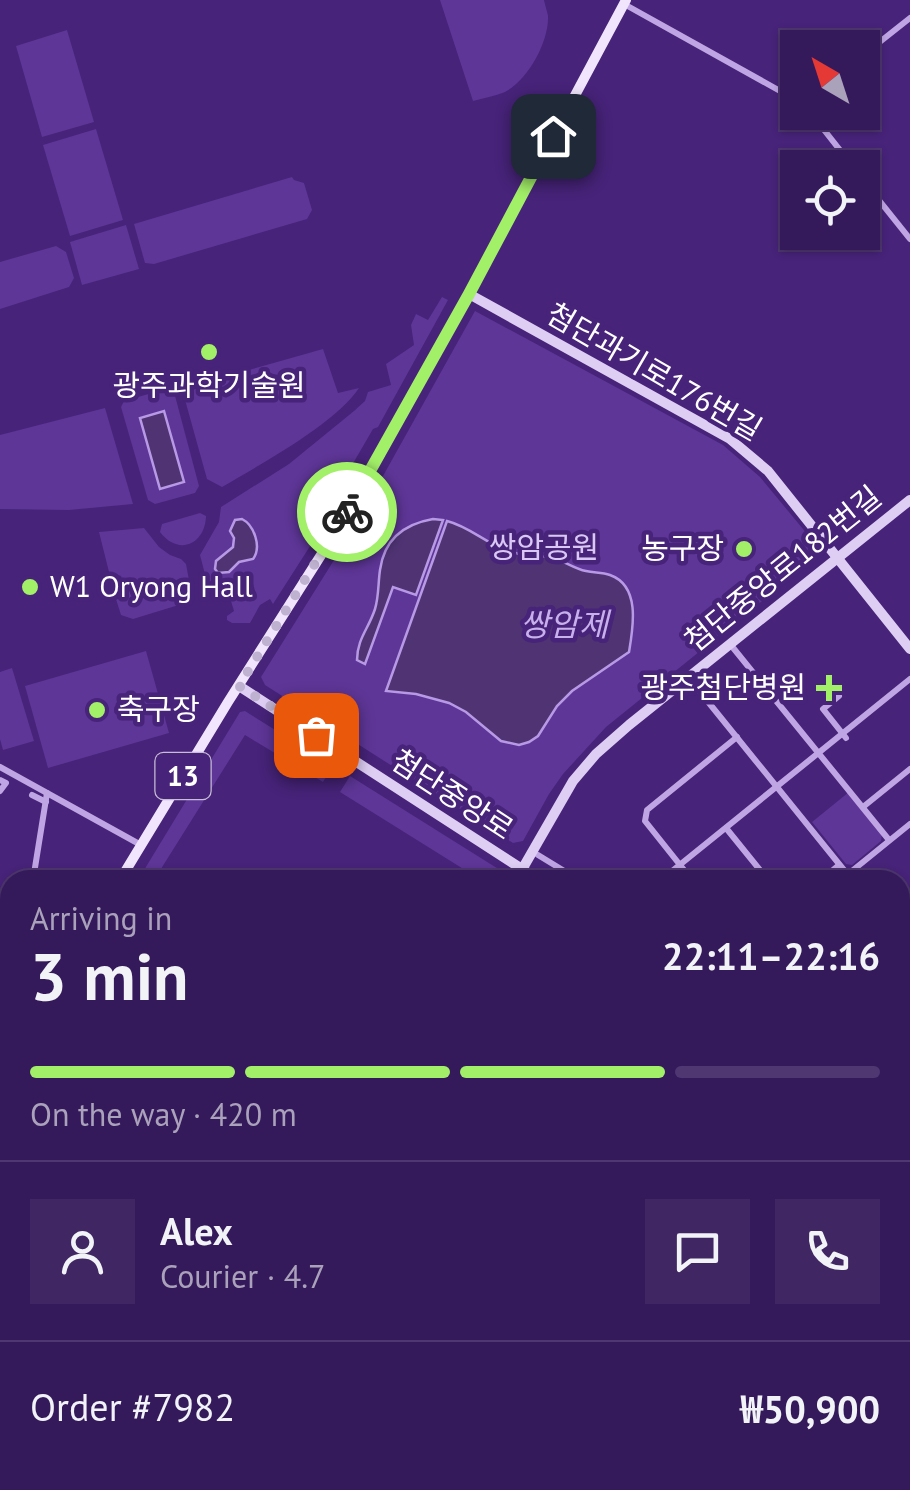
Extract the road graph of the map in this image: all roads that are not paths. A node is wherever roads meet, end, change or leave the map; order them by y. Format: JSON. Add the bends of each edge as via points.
{"nodes":[{"id":1,"x":625,"y":2,"type":"edge"},
{"id":2,"x":910,"y":18,"type":"edge"},
{"id":3,"x":880,"y":42,"type":"edge"},
{"id":4,"x":780,"y":90,"type":"edge"},
{"id":5,"x":824,"y":130,"type":"edge"},
{"id":6,"x":840,"y":150,"type":"edge"},
{"id":7,"x":880,"y":201,"type":"edge"},
{"id":8,"x":910,"y":239,"type":"edge"},
{"id":9,"x":469,"y":294,"type":"junction"},
{"id":10,"x":910,"y":500,"type":"edge"},
{"id":11,"x":838,"y":558,"type":"junction"},
{"id":12,"x":730,"y":644,"type":"junction"},
{"id":13,"x":910,"y":648,"type":"edge"},
{"id":14,"x":688,"y":677,"type":"junction"},
{"id":15,"x":910,"y":679,"type":"edge"},
{"id":16,"x":239,"y":686,"type":"junction"},
{"id":17,"x":839,"y":696,"type":"dead end"},
{"id":18,"x":737,"y":737,"type":"junction"},
{"id":19,"x":847,"y":739,"type":"dead end"},
{"id":20,"x":819,"y":753,"type":"junction"},
{"id":21,"x":0,"y":767,"type":"edge"},
{"id":22,"x":910,"y":769,"type":"edge"},
{"id":23,"x":9,"y":772,"type":"junction"},
{"id":24,"x":0,"y":780,"type":"edge"},
{"id":25,"x":777,"y":787,"type":"junction"},
{"id":26,"x":0,"y":791,"type":"edge"},
{"id":27,"x":32,"y":795,"type":"dead end"},
{"id":28,"x":47,"y":797,"type":"junction"},
{"id":29,"x":863,"y":806,"type":"junction"},
{"id":30,"x":910,"y":824,"type":"edge"},
{"id":31,"x":726,"y":828,"type":"junction"},
{"id":32,"x":889,"y":840,"type":"junction"},
{"id":33,"x":142,"y":845,"type":"junction"},
{"id":34,"x":538,"y":855,"type":"dead end"},
{"id":35,"x":680,"y":865,"type":"junction"},
{"id":36,"x":839,"y":865,"type":"junction"},
{"id":37,"x":35,"y":870,"type":"edge"},
{"id":38,"x":126,"y":870,"type":"edge"},
{"id":39,"x":512,"y":870,"type":"edge"},
{"id":40,"x":522,"y":870,"type":"edge"},
{"id":41,"x":563,"y":870,"type":"edge"},
{"id":42,"x":674,"y":870,"type":"edge"},
{"id":43,"x":684,"y":870,"type":"edge"},
{"id":44,"x":760,"y":870,"type":"edge"},
{"id":45,"x":833,"y":870,"type":"edge"},
{"id":46,"x":843,"y":870,"type":"edge"},
{"id":47,"x":857,"y":870,"type":"edge"}],
"edges":[{"from":1,"to":4,"type":"street"},
{"from":1,"to":9,"type":"main road","number":"13"},
{"from":2,"to":3,"type":"street"},
{"from":5,"to":6,"type":"street"},
{"from":7,"to":8,"type":"street"},
{"from":9,"to":11,"type":"street","name":"첨단과기로176번길","via":[[730,439],[768,471]]},
{"from":9,"to":16,"type":"main road","number":"13","via":[[342,522]]},
{"from":10,"to":11,"type":"street","name":"첨단중앙로182번길"},
{"from":11,"to":12,"type":"street","name":"첨단중앙로182번길"},
{"from":11,"to":13,"type":"street","name":"첨단과기로176번길"},
{"from":12,"to":14,"type":"street","name":"첨단중앙로182번길"},
{"from":12,"to":20,"type":"street"},
{"from":14,"to":18,"type":"street","name":"첨단중앙로182번길"},
{"from":14,"to":40,"type":"street","name":"첨단중앙로182번길","via":[[584,767]]},
{"from":15,"to":20,"type":"street"},
{"from":16,"to":33,"type":"main road","number":"13"},
{"from":16,"to":39,"type":"street","name":"첨단중앙로"},
{"from":17,"to":19,"type":"street","bridge":true,"via":[[823,709]]},
{"from":18,"to":25,"type":"street","name":"첨단중앙로182번길"},
{"from":18,"to":35,"type":"street","via":[[644,815]]},
{"from":20,"to":25,"type":"street"},
{"from":20,"to":29,"type":"street"},
{"from":21,"to":23,"type":"street"},
{"from":22,"to":29,"type":"street"},
{"from":23,"to":24,"type":"street"},
{"from":23,"to":28,"type":"street"},
{"from":24,"to":26,"type":"street","via":[[6,783]]},
{"from":25,"to":31,"type":"street"},
{"from":25,"to":36,"type":"street","name":"첨단중앙로182번길"},
{"from":27,"to":28,"type":"street"},
{"from":28,"to":33,"type":"street"},
{"from":28,"to":37,"type":"street"},
{"from":29,"to":32,"type":"street"},
{"from":30,"to":32,"type":"street"},
{"from":31,"to":35,"type":"street"},
{"from":31,"to":44,"type":"street"},
{"from":32,"to":47,"type":"street"},
{"from":33,"to":38,"type":"main road","number":"13"},
{"from":34,"to":41,"type":"street"},
{"from":35,"to":42,"type":"street"},
{"from":35,"to":43,"type":"street"},
{"from":36,"to":45,"type":"street"},
{"from":36,"to":46,"type":"street","name":"첨단중앙로182번길"}]}
